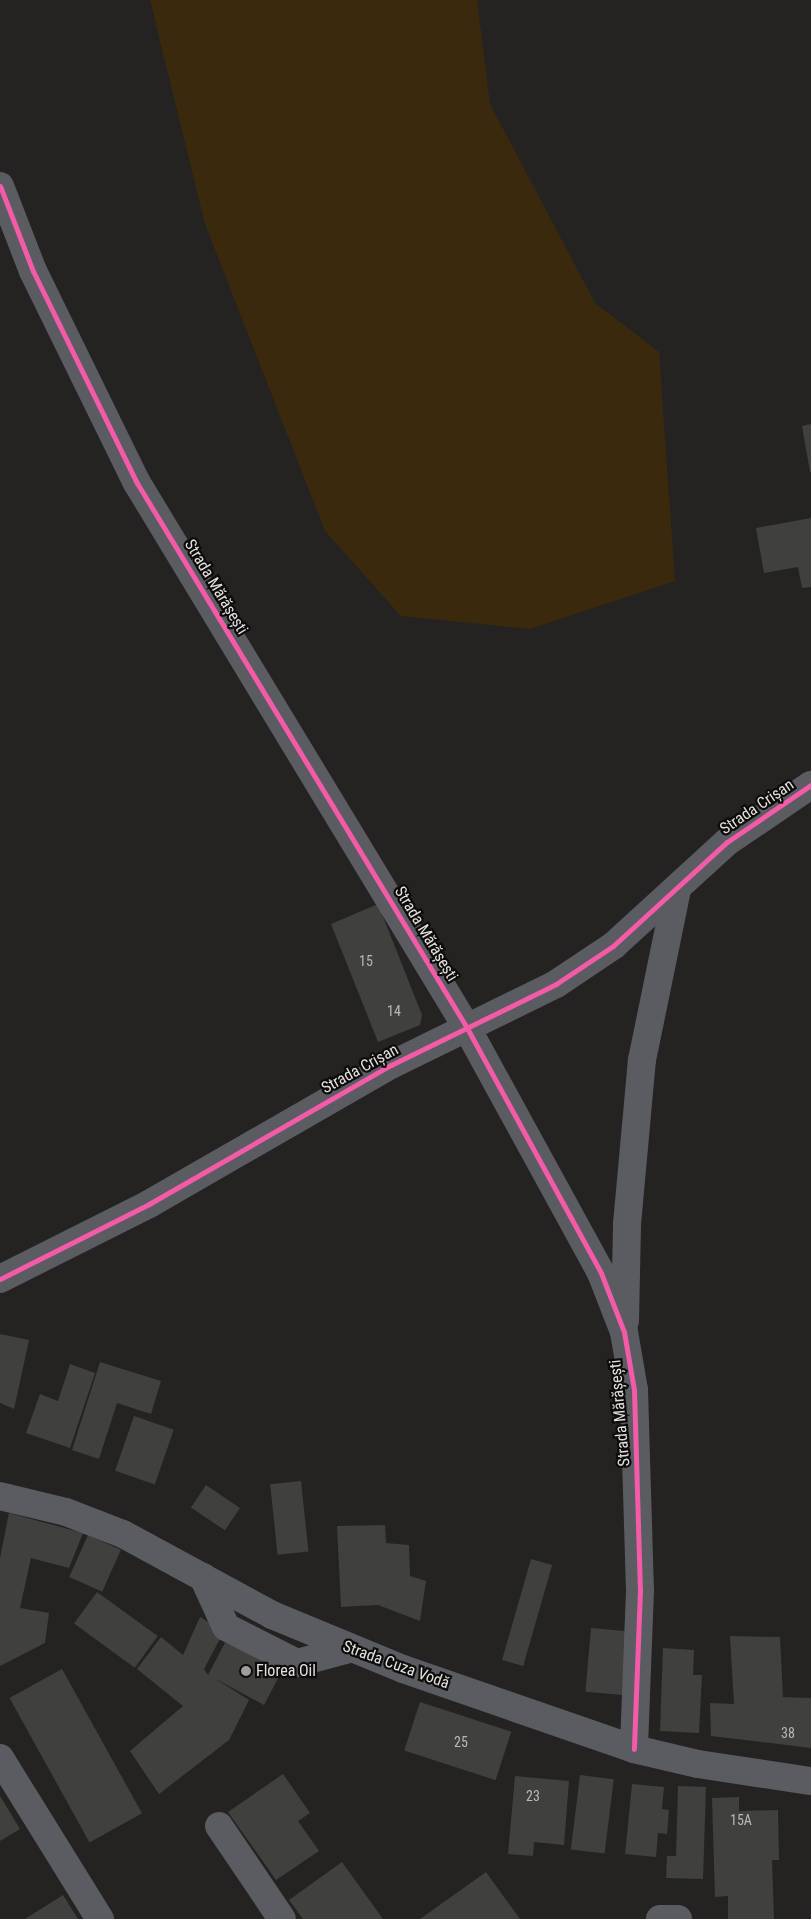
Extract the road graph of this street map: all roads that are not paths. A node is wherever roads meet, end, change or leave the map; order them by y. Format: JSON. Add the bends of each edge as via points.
{"nodes":[{"id":1,"x":0,"y":186,"type":"edge"},
{"id":2,"x":811,"y":785,"type":"edge"},
{"id":3,"x":677,"y":889,"type":"junction"},
{"id":4,"x":467,"y":1028,"type":"junction"},
{"id":5,"x":0,"y":1279,"type":"edge"},
{"id":6,"x":624,"y":1332,"type":"junction"},
{"id":7,"x":0,"y":1496,"type":"edge"},
{"id":8,"x":634,"y":1749,"type":"junction"},
{"id":9,"x":0,"y":1758,"type":"edge"},
{"id":10,"x":811,"y":1781,"type":"edge"},
{"id":11,"x":219,"y":1826,"type":"dead end"},
{"id":12,"x":100,"y":1919,"type":"edge"},
{"id":13,"x":282,"y":1919,"type":"edge"},
{"id":14,"x":660,"y":1919,"type":"edge"},
{"id":15,"x":678,"y":1919,"type":"edge"}],
"edges":[{"from":1,"to":4,"type":"street","name":"Strada Mărășești","via":[[33,271],[138,483]]},
{"from":2,"to":3,"type":"street","name":"Strada Crișan","via":[[727,842]]},
{"from":3,"to":4,"type":"street","name":"Strada Crișan","via":[[613,946],[556,984]]},
{"from":3,"to":6,"type":"street","via":[[642,1060],[627,1224]]},
{"from":4,"to":5,"type":"street","name":"Strada Crișan","via":[[391,1065],[149,1204]]},
{"from":4,"to":6,"type":"street","name":"Strada Mărășești","via":[[601,1273]]},
{"from":6,"to":8,"type":"street","name":"Strada Mărășești","via":[[634,1390],[639,1519]]},
{"from":7,"to":8,"type":"street","name":"Strada Cuza Vodă","via":[[66,1512],[123,1534],[272,1615],[349,1649]]},
{"from":8,"to":10,"type":"street","name":"Strada Cuza Vodă","via":[[698,1764]]},
{"from":9,"to":12,"type":"street"},
{"from":11,"to":13,"type":"street"},
{"from":14,"to":15,"type":"street"}]}
